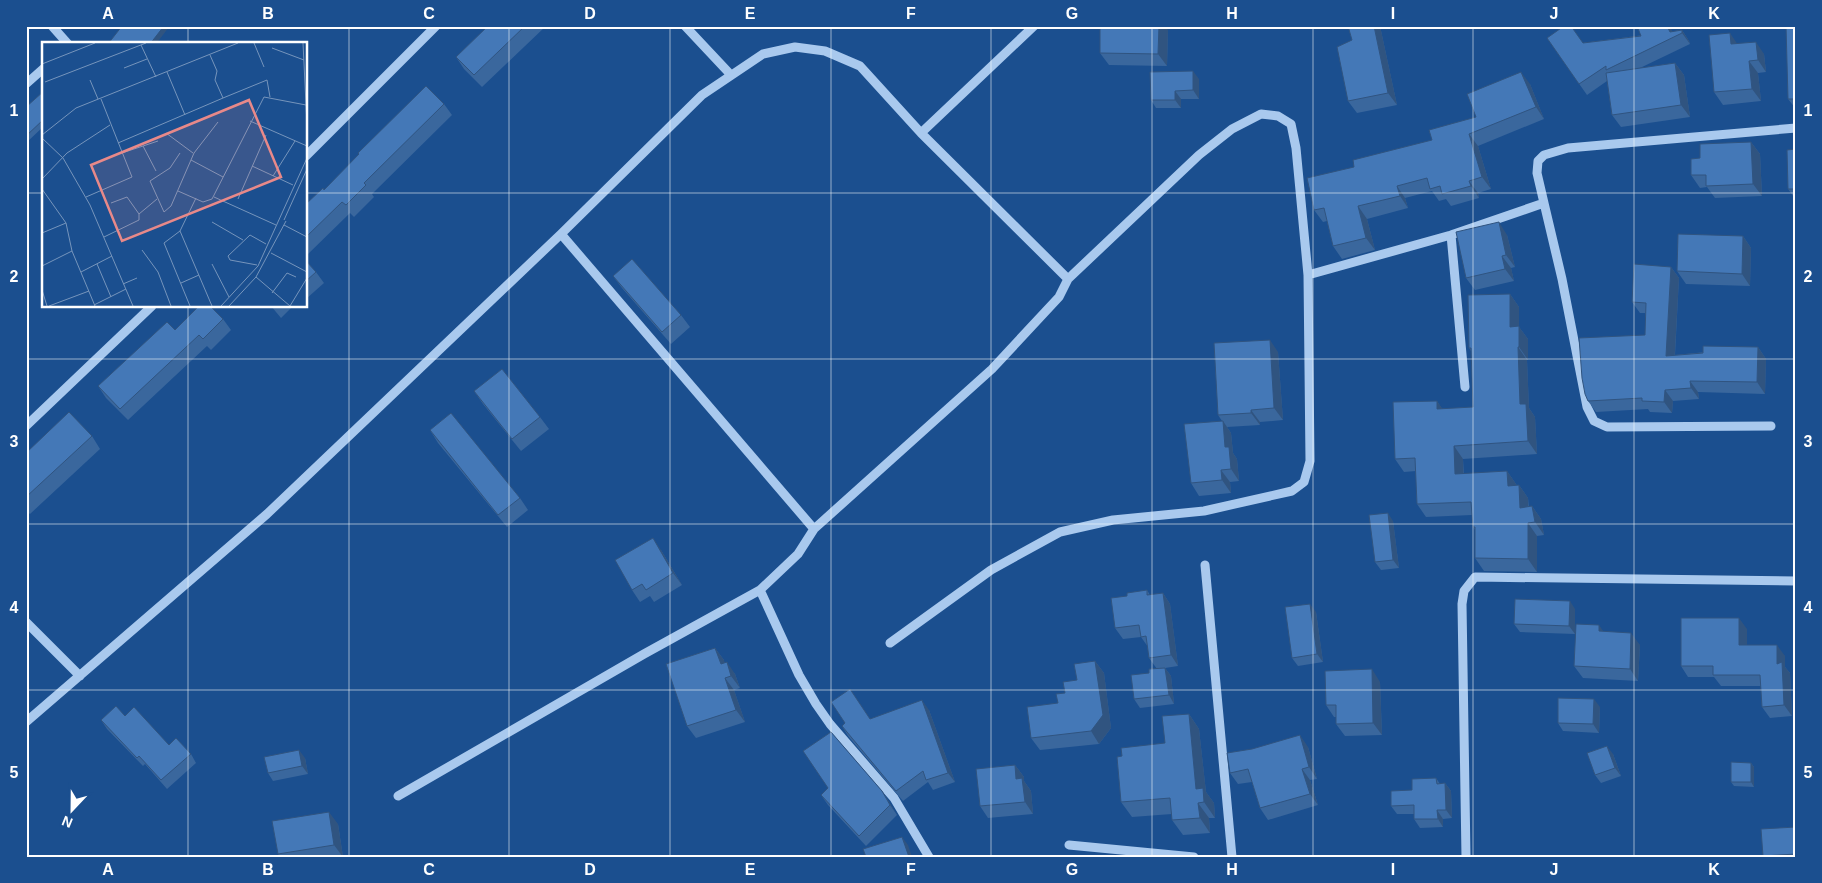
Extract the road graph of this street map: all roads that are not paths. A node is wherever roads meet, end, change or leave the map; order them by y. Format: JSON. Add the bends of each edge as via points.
{"nodes":[{"id":1,"x":52,"y":26,"type":"edge"},
{"id":2,"x":436,"y":26,"type":"edge"},
{"id":3,"x":686,"y":26,"type":"edge"},
{"id":4,"x":1034,"y":26,"type":"edge"},
{"id":5,"x":66,"y":42,"type":"edge"},
{"id":6,"x":42,"y":70,"type":"edge"},
{"id":7,"x":731,"y":76,"type":"junction"},
{"id":8,"x":26,"y":84,"type":"edge"},
{"id":9,"x":1796,"y":128,"type":"edge"},
{"id":10,"x":921,"y":133,"type":"junction"},
{"id":11,"x":308,"y":154,"type":"edge"},
{"id":12,"x":1544,"y":204,"type":"junction"},
{"id":13,"x":562,"y":234,"type":"junction"},
{"id":14,"x":1451,"y":235,"type":"junction"},
{"id":15,"x":1308,"y":275,"type":"junction"},
{"id":16,"x":1068,"y":279,"type":"junction"},
{"id":17,"x":150,"y":308,"type":"edge"},
{"id":18,"x":1465,"y":387,"type":"dead end"},
{"id":19,"x":26,"y":426,"type":"edge"},
{"id":20,"x":1771,"y":426,"type":"dead end"},
{"id":21,"x":814,"y":529,"type":"junction"},
{"id":22,"x":1205,"y":565,"type":"dead end"},
{"id":23,"x":1796,"y":581,"type":"edge"},
{"id":24,"x":760,"y":590,"type":"junction"},
{"id":25,"x":26,"y":622,"type":"edge"},
{"id":26,"x":890,"y":643,"type":"dead end"},
{"id":27,"x":80,"y":676,"type":"junction"},
{"id":28,"x":26,"y":722,"type":"edge"},
{"id":29,"x":398,"y":796,"type":"dead end"},
{"id":30,"x":1069,"y":846,"type":"dead end"},
{"id":31,"x":929,"y":857,"type":"edge"},
{"id":32,"x":1194,"y":857,"type":"edge"},
{"id":33,"x":1232,"y":857,"type":"edge"},
{"id":34,"x":1466,"y":857,"type":"edge"}],
"edges":[{"from":1,"to":5,"type":"street"},
{"from":2,"to":11,"type":"street"},
{"from":3,"to":7,"type":"street"},
{"from":4,"to":10,"type":"street"},
{"from":6,"to":8,"type":"street"},
{"from":7,"to":10,"type":"street","via":[[762,54],[795,47],[825,51],[860,66]]},
{"from":7,"to":13,"type":"street","via":[[702,95]]},
{"from":9,"to":12,"type":"street","via":[[1568,148],[1538,161],[1536,174]]},
{"from":10,"to":16,"type":"street"},
{"from":12,"to":14,"type":"street"},
{"from":12,"to":20,"type":"street","via":[[1587,407],[1594,421],[1607,427]]},
{"from":13,"to":21,"type":"street"},
{"from":13,"to":27,"type":"street","via":[[267,514]]},
{"from":14,"to":15,"type":"street"},
{"from":14,"to":18,"type":"street"},
{"from":15,"to":16,"type":"street","via":[[1291,124],[1278,116],[1261,114],[1232,130],[1199,155]]},
{"from":15,"to":26,"type":"street","via":[[1310,461],[1304,482],[1292,491],[1204,511],[1113,520],[1060,532],[991,570]]},
{"from":16,"to":21,"type":"street","via":[[1060,297],[992,369]]},
{"from":17,"to":19,"type":"street"},
{"from":21,"to":24,"type":"street","via":[[798,554]]},
{"from":22,"to":33,"type":"street"},
{"from":23,"to":34,"type":"street","via":[[1475,577],[1464,591],[1462,604]]},
{"from":24,"to":29,"type":"street"},
{"from":24,"to":31,"type":"street","via":[[816,704],[894,798]]},
{"from":25,"to":27,"type":"street"},
{"from":27,"to":28,"type":"street"},
{"from":30,"to":32,"type":"street"}]}
